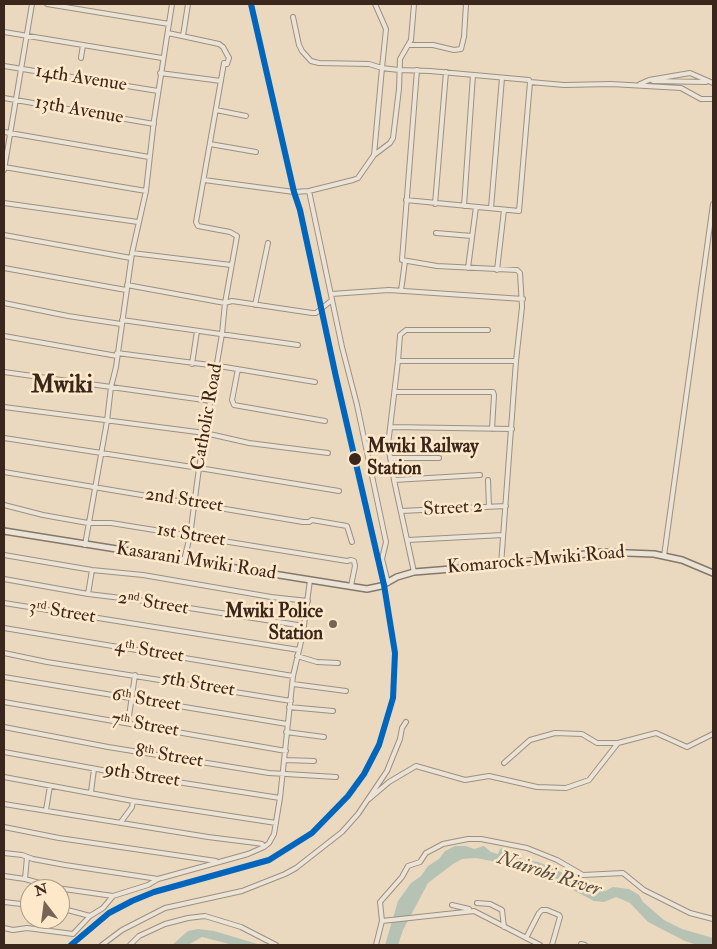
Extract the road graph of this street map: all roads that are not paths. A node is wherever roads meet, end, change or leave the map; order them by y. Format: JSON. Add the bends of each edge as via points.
{"nodes":[{"id":1,"x":32,"y":4,"type":"edge"},
{"id":2,"x":47,"y":4,"type":"edge"},
{"id":3,"x":172,"y":4,"type":"edge"},
{"id":4,"x":188,"y":4,"type":"edge"},
{"id":5,"x":375,"y":4,"type":"edge"},
{"id":6,"x":414,"y":4,"type":"edge"},
{"id":7,"x":466,"y":4,"type":"edge"},
{"id":8,"x":293,"y":17,"type":"dead end"},
{"id":9,"x":169,"y":24,"type":"junction"},
{"id":10,"x":4,"y":32,"type":"edge"},
{"id":11,"x":168,"y":33,"type":"junction"},
{"id":12,"x":183,"y":36,"type":"junction"},
{"id":13,"x":26,"y":37,"type":"junction"},
{"id":14,"x":409,"y":44,"type":"junction"},
{"id":15,"x":83,"y":45,"type":"junction"},
{"id":16,"x":80,"y":58,"type":"dead end"},
{"id":17,"x":162,"y":58,"type":"junction"},
{"id":18,"x":4,"y":66,"type":"edge"},
{"id":19,"x":382,"y":68,"type":"junction"},
{"id":20,"x":22,"y":69,"type":"junction"},
{"id":21,"x":399,"y":70,"type":"junction"},
{"id":22,"x":417,"y":70,"type":"junction"},
{"id":23,"x":446,"y":72,"type":"junction"},
{"id":24,"x":160,"y":73,"type":"junction"},
{"id":25,"x":473,"y":75,"type":"junction"},
{"id":26,"x":502,"y":78,"type":"junction"},
{"id":27,"x":648,"y":80,"type":"junction"},
{"id":28,"x":221,"y":81,"type":"junction"},
{"id":29,"x":530,"y":82,"type":"junction"},
{"id":30,"x":711,"y":82,"type":"edge"},
{"id":31,"x":638,"y":86,"type":"junction"},
{"id":32,"x":158,"y":91,"type":"junction"},
{"id":33,"x":4,"y":98,"type":"edge"},
{"id":34,"x":713,"y":99,"type":"edge"},
{"id":35,"x":16,"y":100,"type":"junction"},
{"id":36,"x":216,"y":110,"type":"junction"},
{"id":37,"x":246,"y":116,"type":"dead end"},
{"id":38,"x":154,"y":124,"type":"junction"},
{"id":39,"x":4,"y":132,"type":"edge"},
{"id":40,"x":11,"y":132,"type":"junction"},
{"id":41,"x":210,"y":144,"type":"junction"},
{"id":42,"x":256,"y":152,"type":"dead end"},
{"id":43,"x":374,"y":155,"type":"junction"},
{"id":44,"x":149,"y":157,"type":"junction"},
{"id":45,"x":4,"y":168,"type":"edge"},
{"id":46,"x":204,"y":180,"type":"junction"},
{"id":47,"x":146,"y":191,"type":"junction"},
{"id":48,"x":309,"y":191,"type":"junction"},
{"id":49,"x":406,"y":200,"type":"junction"},
{"id":50,"x":4,"y":202,"type":"edge"},
{"id":51,"x":435,"y":204,"type":"junction"},
{"id":52,"x":713,"y":204,"type":"edge"},
{"id":53,"x":464,"y":206,"type":"junction"},
{"id":54,"x":476,"y":207,"type":"junction"},
{"id":55,"x":491,"y":208,"type":"junction"},
{"id":56,"x":504,"y":210,"type":"junction"},
{"id":57,"x":138,"y":222,"type":"junction"},
{"id":58,"x":436,"y":233,"type":"dead end"},
{"id":59,"x":4,"y":235,"type":"edge"},
{"id":60,"x":472,"y":236,"type":"junction"},
{"id":61,"x":268,"y":243,"type":"dead end"},
{"id":62,"x":132,"y":255,"type":"junction"},
{"id":63,"x":405,"y":261,"type":"junction"},
{"id":64,"x":231,"y":265,"type":"junction"},
{"id":65,"x":4,"y":268,"type":"edge"},
{"id":66,"x":468,"y":268,"type":"junction"},
{"id":67,"x":497,"y":270,"type":"junction"},
{"id":68,"x":127,"y":285,"type":"junction"},
{"id":69,"x":126,"y":290,"type":"junction"},
{"id":70,"x":401,"y":291,"type":"junction"},
{"id":71,"x":330,"y":294,"type":"junction"},
{"id":72,"x":523,"y":299,"type":"junction"},
{"id":73,"x":332,"y":300,"type":"junction"},
{"id":74,"x":225,"y":302,"type":"junction"},
{"id":75,"x":4,"y":303,"type":"edge"},
{"id":76,"x":255,"y":305,"type":"junction"},
{"id":77,"x":121,"y":322,"type":"junction"},
{"id":78,"x":488,"y":330,"type":"dead end"},
{"id":79,"x":197,"y":331,"type":"junction"},
{"id":80,"x":222,"y":334,"type":"junction"},
{"id":81,"x":4,"y":336,"type":"edge"},
{"id":82,"x":298,"y":345,"type":"dead end"},
{"id":83,"x":117,"y":354,"type":"junction"},
{"id":84,"x":398,"y":361,"type":"junction"},
{"id":85,"x":516,"y":361,"type":"junction"},
{"id":86,"x":192,"y":364,"type":"junction"},
{"id":87,"x":216,"y":367,"type":"junction"},
{"id":88,"x":238,"y":369,"type":"junction"},
{"id":89,"x":4,"y":372,"type":"edge"},
{"id":90,"x":315,"y":382,"type":"dead end"},
{"id":91,"x":111,"y":387,"type":"junction"},
{"id":92,"x":395,"y":392,"type":"junction"},
{"id":93,"x":211,"y":401,"type":"junction"},
{"id":94,"x":4,"y":407,"type":"edge"},
{"id":95,"x":325,"y":421,"type":"dead end"},
{"id":96,"x":107,"y":422,"type":"junction"},
{"id":97,"x":391,"y":427,"type":"junction"},
{"id":98,"x":492,"y":429,"type":"junction"},
{"id":99,"x":512,"y":429,"type":"junction"},
{"id":100,"x":205,"y":434,"type":"junction"},
{"id":101,"x":4,"y":438,"type":"edge"},
{"id":102,"x":101,"y":453,"type":"junction"},
{"id":103,"x":328,"y":454,"type":"dead end"},
{"id":104,"x":390,"y":458,"type":"junction"},
{"id":105,"x":439,"y":458,"type":"dead end"},
{"id":106,"x":199,"y":468,"type":"junction"},
{"id":107,"x":4,"y":472,"type":"edge"},
{"id":108,"x":480,"y":475,"type":"dead end"},
{"id":109,"x":394,"y":480,"type":"junction"},
{"id":110,"x":488,"y":480,"type":"dead end"},
{"id":111,"x":96,"y":486,"type":"junction"},
{"id":112,"x":339,"y":491,"type":"dead end"},
{"id":113,"x":194,"y":502,"type":"junction"},
{"id":114,"x":4,"y":506,"type":"edge"},
{"id":115,"x":506,"y":506,"type":"junction"},
{"id":116,"x":489,"y":507,"type":"junction"},
{"id":117,"x":401,"y":512,"type":"junction"},
{"id":118,"x":88,"y":522,"type":"junction"},
{"id":119,"x":4,"y":531,"type":"edge"},
{"id":120,"x":503,"y":535,"type":"junction"},
{"id":121,"x":190,"y":536,"type":"junction"},
{"id":122,"x":408,"y":540,"type":"junction"},
{"id":123,"x":352,"y":542,"type":"dead end"},
{"id":124,"x":85,"y":545,"type":"junction"},
{"id":125,"x":4,"y":555,"type":"edge"},
{"id":126,"x":664,"y":556,"type":"junction"},
{"id":127,"x":184,"y":560,"type":"junction"},
{"id":128,"x":501,"y":565,"type":"junction"},
{"id":129,"x":92,"y":570,"type":"junction"},
{"id":130,"x":414,"y":572,"type":"junction"},
{"id":131,"x":713,"y":573,"type":"edge"},
{"id":132,"x":4,"y":579,"type":"edge"},
{"id":133,"x":310,"y":580,"type":"junction"},
{"id":134,"x":388,"y":582,"type":"junction"},
{"id":135,"x":350,"y":586,"type":"junction"},
{"id":136,"x":88,"y":594,"type":"junction"},
{"id":137,"x":308,"y":602,"type":"junction"},
{"id":138,"x":4,"y":603,"type":"edge"},
{"id":139,"x":304,"y":626,"type":"junction"},
{"id":140,"x":4,"y":628,"type":"edge"},
{"id":141,"x":299,"y":650,"type":"junction"},
{"id":142,"x":4,"y":653,"type":"edge"},
{"id":143,"x":297,"y":656,"type":"junction"},
{"id":144,"x":338,"y":664,"type":"dead end"},
{"id":145,"x":135,"y":675,"type":"junction"},
{"id":146,"x":293,"y":676,"type":"junction"},
{"id":147,"x":4,"y":677,"type":"edge"},
{"id":148,"x":292,"y":684,"type":"junction"},
{"id":149,"x":346,"y":692,"type":"dead end"},
{"id":150,"x":131,"y":698,"type":"junction"},
{"id":151,"x":291,"y":701,"type":"junction"},
{"id":152,"x":4,"y":702,"type":"edge"},
{"id":153,"x":289,"y":707,"type":"junction"},
{"id":154,"x":333,"y":711,"type":"dead end"},
{"id":155,"x":406,"y":722,"type":"dead end"},
{"id":156,"x":128,"y":723,"type":"junction"},
{"id":157,"x":288,"y":724,"type":"junction"},
{"id":158,"x":4,"y":727,"type":"edge"},
{"id":159,"x":286,"y":732,"type":"junction"},
{"id":160,"x":713,"y":734,"type":"edge"},
{"id":161,"x":324,"y":737,"type":"dead end"},
{"id":162,"x":618,"y":743,"type":"junction"},
{"id":163,"x":286,"y":751,"type":"junction"},
{"id":164,"x":4,"y":752,"type":"edge"},
{"id":165,"x":285,"y":760,"type":"junction"},
{"id":166,"x":314,"y":761,"type":"dead end"},
{"id":167,"x":504,"y":763,"type":"dead end"},
{"id":168,"x":94,"y":768,"type":"junction"},
{"id":169,"x":283,"y":773,"type":"junction"},
{"id":170,"x":4,"y":776,"type":"edge"},
{"id":171,"x":336,"y":777,"type":"dead end"},
{"id":172,"x":50,"y":786,"type":"junction"},
{"id":173,"x":91,"y":792,"type":"junction"},
{"id":174,"x":280,"y":798,"type":"junction"},
{"id":175,"x":133,"y":801,"type":"junction"},
{"id":176,"x":364,"y":803,"type":"junction"},
{"id":177,"x":4,"y":804,"type":"edge"},
{"id":178,"x":46,"y":810,"type":"junction"},
{"id":179,"x":121,"y":822,"type":"junction"},
{"id":180,"x":276,"y":822,"type":"junction"},
{"id":181,"x":4,"y":827,"type":"edge"},
{"id":182,"x":264,"y":847,"type":"junction"},
{"id":183,"x":4,"y":853,"type":"edge"},
{"id":184,"x":28,"y":857,"type":"junction"},
{"id":185,"x":218,"y":862,"type":"junction"},
{"id":186,"x":4,"y":876,"type":"edge"},
{"id":187,"x":25,"y":879,"type":"joint"},
{"id":188,"x":158,"y":879,"type":"junction"},
{"id":189,"x":70,"y":890,"type":"edge"},
{"id":190,"x":113,"y":896,"type":"junction"},
{"id":191,"x":4,"y":902,"type":"edge"},
{"id":192,"x":477,"y":903,"type":"dead end"},
{"id":193,"x":20,"y":904,"type":"edge"},
{"id":194,"x":452,"y":905,"type":"dead end"},
{"id":195,"x":70,"y":911,"type":"edge"},
{"id":196,"x":474,"y":911,"type":"junction"},
{"id":197,"x":90,"y":916,"type":"junction"},
{"id":198,"x":713,"y":919,"type":"edge"},
{"id":199,"x":382,"y":921,"type":"junction"},
{"id":200,"x":504,"y":927,"type":"junction"},
{"id":201,"x":4,"y":928,"type":"edge"},
{"id":202,"x":526,"y":938,"type":"junction"},
{"id":203,"x":102,"y":945,"type":"edge"},
{"id":204,"x":130,"y":945,"type":"edge"},
{"id":205,"x":276,"y":945,"type":"edge"},
{"id":206,"x":376,"y":945,"type":"edge"},
{"id":207,"x":540,"y":945,"type":"edge"},
{"id":208,"x":552,"y":945,"type":"edge"}],
"edges":[{"from":1,"to":13,"type":"street"},
{"from":2,"to":9,"type":"street"},
{"from":3,"to":9,"type":"street"},
{"from":4,"to":12,"type":"street"},
{"from":5,"to":19,"type":"street","via":[[386,29]]},
{"from":6,"to":14,"type":"street"},
{"from":7,"to":14,"type":"street","via":[[461,49]]},
{"from":8,"to":19,"type":"street","via":[[299,45],[311,61],[369,64]]},
{"from":9,"to":11,"type":"street"},
{"from":10,"to":13,"type":"street"},
{"from":11,"to":12,"type":"street"},
{"from":11,"to":17,"type":"street"},
{"from":12,"to":28,"type":"street","via":[[222,45],[229,58],[227,64],[224,63]]},
{"from":13,"to":15,"type":"street"},
{"from":13,"to":20,"type":"street"},
{"from":14,"to":21,"type":"street","via":[[400,59]]},
{"from":15,"to":16,"type":"street"},
{"from":15,"to":17,"type":"street"},
{"from":17,"to":24,"type":"street"},
{"from":18,"to":20,"type":"street","name":"14th Avenue"},
{"from":19,"to":21,"type":"street"},
{"from":19,"to":43,"type":"street"},
{"from":20,"to":32,"type":"street","name":"14th Avenue"},
{"from":20,"to":35,"type":"street"},
{"from":21,"to":22,"type":"street"},
{"from":21,"to":43,"type":"street","via":[[393,138]]},
{"from":22,"to":23,"type":"street"},
{"from":22,"to":49,"type":"street"},
{"from":23,"to":25,"type":"street"},
{"from":23,"to":51,"type":"street"},
{"from":24,"to":28,"type":"street"},
{"from":24,"to":32,"type":"street"},
{"from":25,"to":26,"type":"street"},
{"from":25,"to":53,"type":"street"},
{"from":26,"to":29,"type":"street"},
{"from":26,"to":55,"type":"street"},
{"from":27,"to":30,"type":"street"},
{"from":27,"to":30,"type":"street","via":[[690,73]]},
{"from":27,"to":31,"type":"street"},
{"from":28,"to":36,"type":"street"},
{"from":29,"to":31,"type":"street"},
{"from":29,"to":56,"type":"street","via":[[519,210]]},
{"from":31,"to":34,"type":"street","via":[[681,88],[701,98]]},
{"from":32,"to":38,"type":"street"},
{"from":33,"to":35,"type":"street","name":"13th Avenue"},
{"from":35,"to":38,"type":"street","name":"13th Avenue"},
{"from":35,"to":40,"type":"street"},
{"from":36,"to":37,"type":"street"},
{"from":36,"to":41,"type":"street"},
{"from":38,"to":44,"type":"street"},
{"from":39,"to":40,"type":"street"},
{"from":40,"to":44,"type":"street"},
{"from":40,"to":45,"type":"street"},
{"from":41,"to":42,"type":"street"},
{"from":41,"to":46,"type":"street"},
{"from":43,"to":48,"type":"street","via":[[358,178]]},
{"from":44,"to":47,"type":"street"},
{"from":45,"to":47,"type":"street"},
{"from":46,"to":48,"type":"street","via":[[294,192]]},
{"from":46,"to":64,"type":"street","name":"Catholic Road","via":[[197,225],[237,236]]},
{"from":47,"to":57,"type":"street"},
{"from":48,"to":71,"type":"street"},
{"from":49,"to":51,"type":"street"},
{"from":49,"to":63,"type":"street","via":[[402,259]]},
{"from":50,"to":57,"type":"street"},
{"from":51,"to":53,"type":"street"},
{"from":52,"to":126,"type":"street"},
{"from":53,"to":54,"type":"street"},
{"from":54,"to":55,"type":"street"},
{"from":54,"to":60,"type":"street"},
{"from":55,"to":56,"type":"street"},
{"from":56,"to":67,"type":"street"},
{"from":57,"to":62,"type":"street"},
{"from":58,"to":60,"type":"street"},
{"from":59,"to":62,"type":"street"},
{"from":60,"to":66,"type":"street"},
{"from":61,"to":76,"type":"street"},
{"from":62,"to":64,"type":"street"},
{"from":62,"to":68,"type":"street"},
{"from":63,"to":66,"type":"street"},
{"from":63,"to":70,"type":"street"},
{"from":64,"to":74,"type":"street","name":"Catholic Road"},
{"from":65,"to":69,"type":"street"},
{"from":66,"to":67,"type":"street"},
{"from":67,"to":72,"type":"street","via":[[520,272]]},
{"from":68,"to":69,"type":"street"},
{"from":68,"to":74,"type":"street"},
{"from":69,"to":77,"type":"street"},
{"from":70,"to":71,"type":"street"},
{"from":70,"to":72,"type":"street"},
{"from":71,"to":73,"type":"street"},
{"from":72,"to":85,"type":"street"},
{"from":73,"to":76,"type":"street","via":[[316,313]]},
{"from":73,"to":134,"type":"street","via":[[386,542],[382,559]]},
{"from":74,"to":76,"type":"street"},
{"from":74,"to":80,"type":"street","name":"Catholic Road"},
{"from":75,"to":77,"type":"street"},
{"from":77,"to":79,"type":"street"},
{"from":77,"to":83,"type":"street"},
{"from":78,"to":84,"type":"street","via":[[403,331]]},
{"from":79,"to":80,"type":"street"},
{"from":79,"to":86,"type":"street"},
{"from":80,"to":82,"type":"street"},
{"from":80,"to":87,"type":"street","name":"Catholic Road"},
{"from":81,"to":83,"type":"street"},
{"from":83,"to":86,"type":"street"},
{"from":83,"to":91,"type":"street"},
{"from":84,"to":85,"type":"street"},
{"from":84,"to":92,"type":"street"},
{"from":85,"to":99,"type":"street"},
{"from":86,"to":87,"type":"street"},
{"from":87,"to":88,"type":"street"},
{"from":87,"to":93,"type":"street","name":"Catholic Road"},
{"from":88,"to":90,"type":"street"},
{"from":88,"to":95,"type":"street","via":[[232,400],[234,405]]},
{"from":89,"to":91,"type":"street"},
{"from":91,"to":93,"type":"street"},
{"from":91,"to":96,"type":"street"},
{"from":92,"to":97,"type":"street"},
{"from":92,"to":98,"type":"street","via":[[493,392]]},
{"from":93,"to":100,"type":"street","name":"Catholic Road"},
{"from":94,"to":96,"type":"street"},
{"from":96,"to":100,"type":"street"},
{"from":96,"to":102,"type":"street"},
{"from":97,"to":98,"type":"street"},
{"from":97,"to":104,"type":"street","via":[[388,438]]},
{"from":98,"to":99,"type":"street"},
{"from":99,"to":115,"type":"street"},
{"from":100,"to":103,"type":"street"},
{"from":100,"to":106,"type":"street","name":"Catholic Road"},
{"from":101,"to":102,"type":"street"},
{"from":102,"to":106,"type":"street"},
{"from":102,"to":111,"type":"street"},
{"from":104,"to":105,"type":"street"},
{"from":104,"to":109,"type":"street"},
{"from":106,"to":112,"type":"street"},
{"from":106,"to":113,"type":"street","name":"Catholic Road"},
{"from":107,"to":111,"type":"street","name":"2nd Street"},
{"from":108,"to":109,"type":"street"},
{"from":109,"to":117,"type":"street"},
{"from":110,"to":116,"type":"street"},
{"from":111,"to":113,"type":"street","name":"2nd Street"},
{"from":111,"to":118,"type":"street"},
{"from":113,"to":121,"type":"street","name":"Catholic Road"},
{"from":113,"to":123,"type":"street","name":"2nd Street","via":[[303,522],[312,520],[347,526]]},
{"from":114,"to":118,"type":"street","name":"1st Street"},
{"from":115,"to":116,"type":"street","name":"Street 2"},
{"from":115,"to":120,"type":"street"},
{"from":116,"to":117,"type":"street","name":"Street 2"},
{"from":117,"to":122,"type":"street"},
{"from":118,"to":121,"type":"street","name":"1st Street"},
{"from":118,"to":124,"type":"street"},
{"from":119,"to":124,"type":"main road","name":"Kasarani Mwiki Road"},
{"from":120,"to":122,"type":"street"},
{"from":120,"to":128,"type":"street"},
{"from":121,"to":127,"type":"street","name":"Catholic Road"},
{"from":121,"to":135,"type":"street","name":"1st Street","via":[[351,560],[355,566]]},
{"from":122,"to":130,"type":"street"},
{"from":124,"to":127,"type":"main road","name":"Kasarani Mwiki Road"},
{"from":125,"to":129,"type":"street"},
{"from":126,"to":128,"type":"main road","name":"Komarock-Mwiki Road","via":[[601,552]]},
{"from":126,"to":131,"type":"main road","name":"Komarock-Mwiki Road"},
{"from":127,"to":133,"type":"main road","name":"Kasarani Mwiki Road"},
{"from":128,"to":130,"type":"main road","name":"Komarock-Mwiki Road"},
{"from":129,"to":136,"type":"street"},
{"from":129,"to":137,"type":"street"},
{"from":130,"to":134,"type":"main road","name":"Komarock-Mwiki Road"},
{"from":132,"to":136,"type":"street","name":"2ⁿᵈ Street"},
{"from":133,"to":135,"type":"main road","name":"Kasarani Mwiki Road"},
{"from":133,"to":137,"type":"street"},
{"from":134,"to":135,"type":"main road","name":"Kasarani Mwiki Road","via":[[372,589]]},
{"from":136,"to":139,"type":"street","name":"2ⁿᵈ Street"},
{"from":137,"to":139,"type":"street"},
{"from":138,"to":141,"type":"street","name":"3ʳᵈ Street"},
{"from":139,"to":141,"type":"street"},
{"from":140,"to":146,"type":"street","name":"4ᵗʰ Street"},
{"from":141,"to":143,"type":"street"},
{"from":142,"to":145,"type":"street","name":"5th Street"},
{"from":143,"to":144,"type":"street"},
{"from":143,"to":146,"type":"street"},
{"from":145,"to":150,"type":"street"},
{"from":145,"to":151,"type":"street","name":"5th Street"},
{"from":146,"to":148,"type":"street"},
{"from":147,"to":150,"type":"street","name":"6ᵗʰ Street"},
{"from":148,"to":149,"type":"street"},
{"from":148,"to":151,"type":"street"},
{"from":150,"to":156,"type":"street"},
{"from":150,"to":157,"type":"street","name":"6ᵗʰ Street"},
{"from":151,"to":153,"type":"street"},
{"from":152,"to":156,"type":"street","name":"7ᵗʰ Street"},
{"from":153,"to":154,"type":"street"},
{"from":153,"to":157,"type":"street"},
{"from":155,"to":176,"type":"street","via":[[387,771]]},
{"from":156,"to":163,"type":"street","name":"7ᵗʰ Street"},
{"from":157,"to":159,"type":"street"},
{"from":158,"to":169,"type":"street","name":"8ᵗʰ Street","via":[[108,747]]},
{"from":159,"to":161,"type":"street"},
{"from":159,"to":163,"type":"street"},
{"from":160,"to":162,"type":"street","via":[[686,747],[656,732]]},
{"from":162,"to":167,"type":"street","via":[[597,743],[582,734],[555,733],[530,740]]},
{"from":162,"to":176,"type":"street","via":[[589,780],[566,788],[537,787],[490,776],[465,780],[416,766],[389,782]]},
{"from":163,"to":165,"type":"street"},
{"from":164,"to":168,"type":"street","name":"9th Street"},
{"from":165,"to":166,"type":"street"},
{"from":165,"to":169,"type":"street"},
{"from":168,"to":173,"type":"street"},
{"from":168,"to":174,"type":"street","name":"9th Street"},
{"from":169,"to":171,"type":"street","name":"8ᵗʰ Street"},
{"from":169,"to":174,"type":"street"},
{"from":170,"to":172,"type":"street"},
{"from":172,"to":173,"type":"street"},
{"from":172,"to":178,"type":"street"},
{"from":173,"to":175,"type":"street"},
{"from":174,"to":180,"type":"street"},
{"from":175,"to":179,"type":"street","via":[[132,808]]},
{"from":175,"to":180,"type":"street"},
{"from":176,"to":203,"type":"street","via":[[342,832],[285,874],[242,891],[165,908],[122,930]]},
{"from":177,"to":178,"type":"street"},
{"from":178,"to":179,"type":"street"},
{"from":179,"to":182,"type":"street","via":[[262,844]]},
{"from":180,"to":182,"type":"street","via":[[272,839]]},
{"from":181,"to":185,"type":"street"},
{"from":182,"to":185,"type":"street"},
{"from":183,"to":184,"type":"street"},
{"from":184,"to":187,"type":"street"},
{"from":184,"to":188,"type":"street"},
{"from":185,"to":188,"type":"street"},
{"from":186,"to":187,"type":"street"},
{"from":188,"to":190,"type":"street"},
{"from":189,"to":190,"type":"street"},
{"from":190,"to":197,"type":"street"},
{"from":191,"to":193,"type":"street"},
{"from":192,"to":200,"type":"street","via":[[490,904],[502,910]]},
{"from":194,"to":196,"type":"street"},
{"from":195,"to":197,"type":"street"},
{"from":196,"to":199,"type":"street"},
{"from":196,"to":200,"type":"street"},
{"from":197,"to":201,"type":"street","via":[[74,934]]},
{"from":198,"to":199,"type":"street","via":[[690,914],[644,890],[623,873],[583,875],[527,848],[468,839],[443,844],[426,853],[420,862],[408,866],[402,878],[380,902]]},
{"from":199,"to":206,"type":"street"},
{"from":200,"to":202,"type":"street"},
{"from":202,"to":207,"type":"street"},
{"from":202,"to":208,"type":"street","via":[[539,913],[547,910],[560,917]]},
{"from":204,"to":205,"type":"street","via":[[139,936],[165,924],[205,916],[241,927]]}]}
